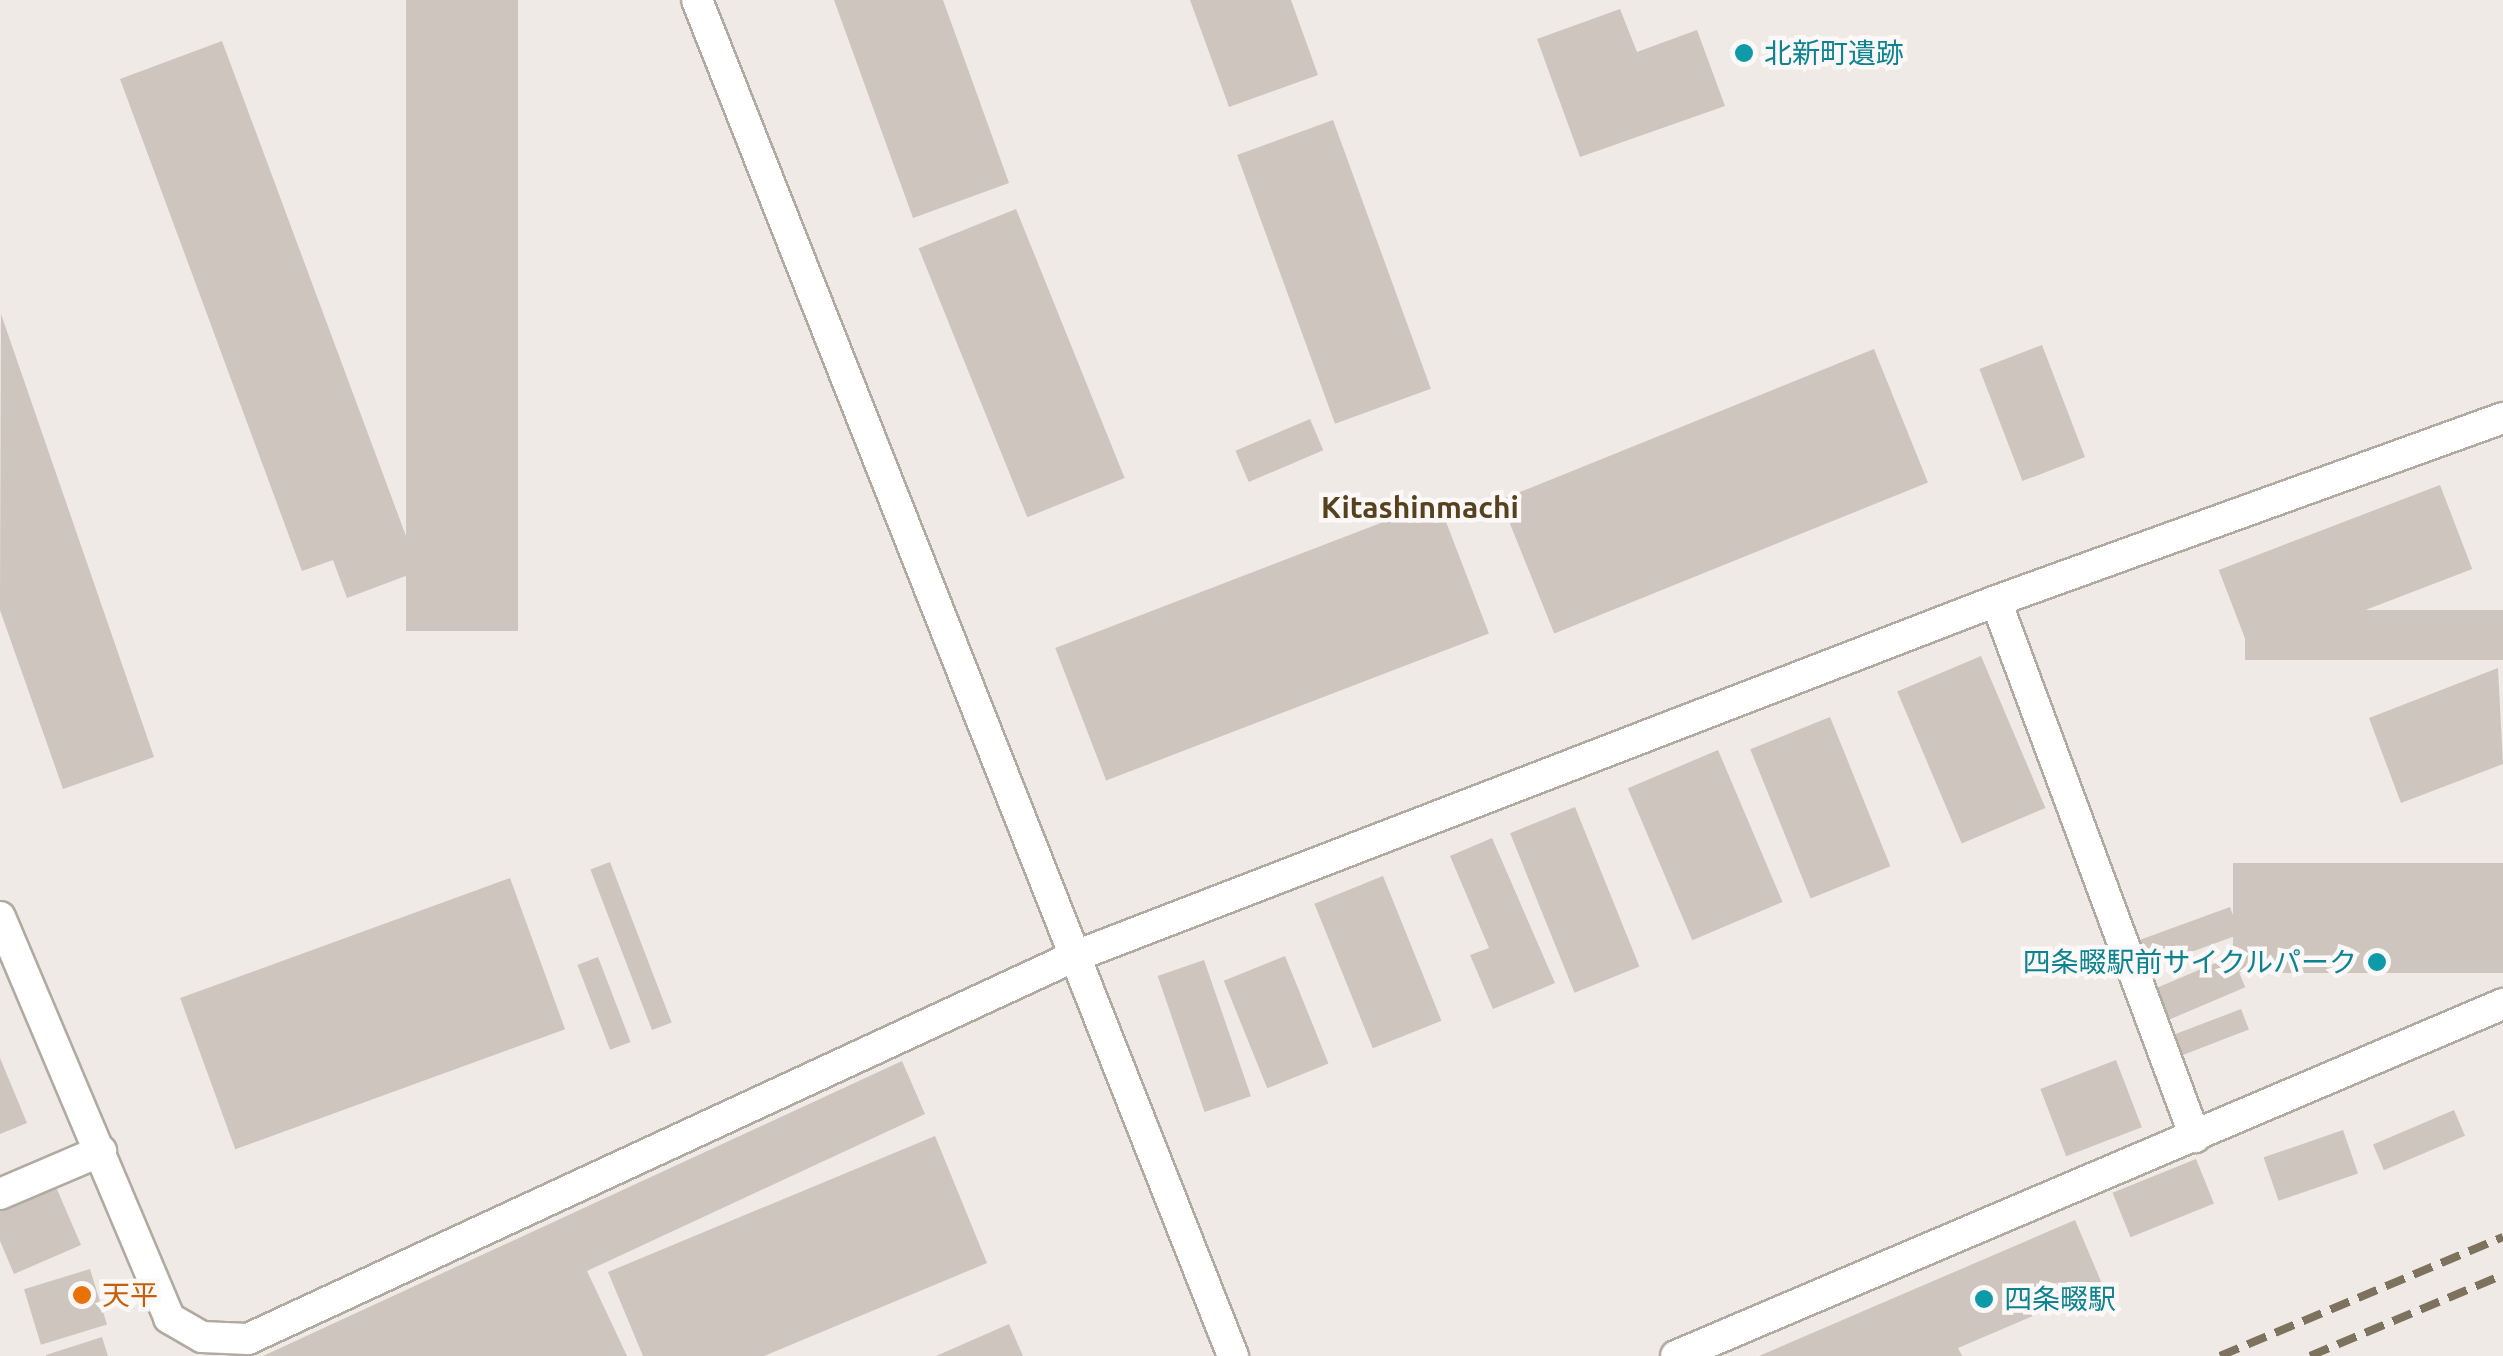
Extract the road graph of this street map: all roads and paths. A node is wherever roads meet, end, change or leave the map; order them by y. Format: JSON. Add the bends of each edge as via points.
{"nodes":[{"id":1,"x":697,"y":0,"type":"edge"},
{"id":2,"x":2503,"y":418,"type":"edge"},
{"id":3,"x":1996,"y":601,"type":"junction"},
{"id":4,"x":0,"y":917,"type":"edge"},
{"id":5,"x":1073,"y":957,"type":"junction"},
{"id":6,"x":2503,"y":1004,"type":"edge"},
{"id":7,"x":2195,"y":1137,"type":"junction"},
{"id":8,"x":101,"y":1151,"type":"junction"},
{"id":9,"x":0,"y":1194,"type":"edge"},
{"id":10,"x":196,"y":1347,"type":"edge"},
{"id":11,"x":1233,"y":1356,"type":"edge"},
{"id":12,"x":1676,"y":1356,"type":"edge"}],
"edges":[{"from":1,"to":5,"type":"street"},
{"from":2,"to":3,"type":"street"},
{"from":3,"to":5,"type":"street"},
{"from":3,"to":7,"type":"street"},
{"from":4,"to":8,"type":"street"},
{"from":5,"to":10,"type":"street","via":[[248,1339]]},
{"from":5,"to":11,"type":"street"},
{"from":6,"to":7,"type":"street"},
{"from":7,"to":12,"type":"street"},
{"from":8,"to":9,"type":"street"},
{"from":8,"to":10,"type":"street","via":[[169,1318]]}]}
